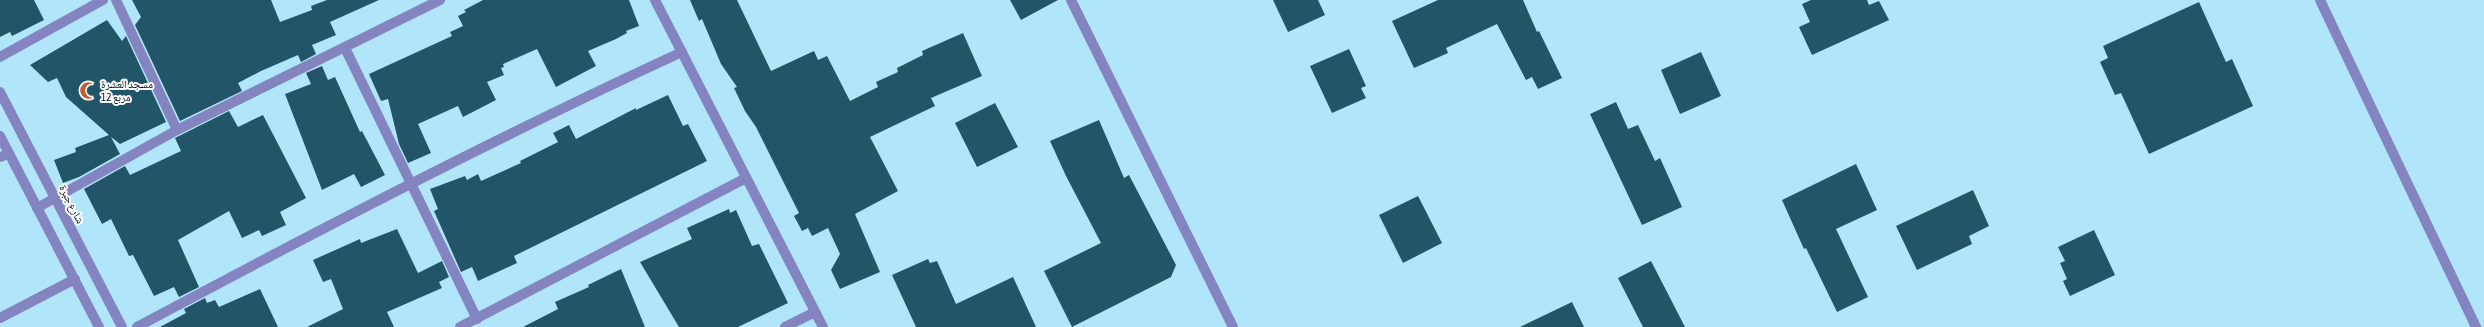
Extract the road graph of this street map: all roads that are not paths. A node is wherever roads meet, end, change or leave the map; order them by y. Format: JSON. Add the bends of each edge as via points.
{"nodes":[{"id":1,"x":103,"y":0,"type":"edge"},
{"id":2,"x":116,"y":0,"type":"edge"},
{"id":3,"x":440,"y":0,"type":"edge"},
{"id":4,"x":655,"y":0,"type":"edge"},
{"id":5,"x":1070,"y":0,"type":"edge"},
{"id":6,"x":2320,"y":0,"type":"edge"},
{"id":7,"x":345,"y":48,"type":"junction"},
{"id":8,"x":682,"y":52,"type":"junction"},
{"id":9,"x":0,"y":57,"type":"edge"},
{"id":10,"x":0,"y":92,"type":"edge"},
{"id":11,"x":178,"y":130,"type":"junction"},
{"id":12,"x":0,"y":136,"type":"edge"},
{"id":13,"x":5,"y":155,"type":"edge"},
{"id":14,"x":746,"y":178,"type":"junction"},
{"id":15,"x":410,"y":183,"type":"junction"},
{"id":16,"x":55,"y":197,"type":"junction"},
{"id":17,"x":37,"y":208,"type":"junction"},
{"id":18,"x":75,"y":279,"type":"junction"},
{"id":19,"x":815,"y":312,"type":"junction"},
{"id":20,"x":0,"y":318,"type":"edge"},
{"id":21,"x":477,"y":318,"type":"junction"},
{"id":22,"x":99,"y":327,"type":"edge"},
{"id":23,"x":122,"y":327,"type":"edge"},
{"id":24,"x":137,"y":327,"type":"edge"},
{"id":25,"x":460,"y":327,"type":"edge"},
{"id":26,"x":785,"y":327,"type":"edge"},
{"id":27,"x":823,"y":327,"type":"edge"},
{"id":28,"x":1233,"y":327,"type":"edge"},
{"id":29,"x":2476,"y":327,"type":"edge"}],
"edges":[{"from":1,"to":9,"type":"street"},
{"from":2,"to":11,"type":"street"},
{"from":3,"to":7,"type":"street"},
{"from":4,"to":8,"type":"street"},
{"from":5,"to":28,"type":"street"},
{"from":6,"to":29,"type":"street"},
{"from":7,"to":11,"type":"street"},
{"from":7,"to":15,"type":"street"},
{"from":8,"to":14,"type":"street"},
{"from":8,"to":15,"type":"street"},
{"from":10,"to":16,"type":"street","name":"شارع جبرة"},
{"from":11,"to":16,"type":"street"},
{"from":12,"to":13,"type":"street"},
{"from":13,"to":17,"type":"street"},
{"from":14,"to":19,"type":"street"},
{"from":14,"to":21,"type":"street"},
{"from":15,"to":21,"type":"street"},
{"from":15,"to":24,"type":"street"},
{"from":16,"to":17,"type":"street"},
{"from":16,"to":23,"type":"street","name":"شارع جبرة"},
{"from":17,"to":18,"type":"street"},
{"from":18,"to":20,"type":"street"},
{"from":18,"to":22,"type":"street"},
{"from":19,"to":26,"type":"street"},
{"from":19,"to":27,"type":"street"},
{"from":21,"to":25,"type":"street"}]}
